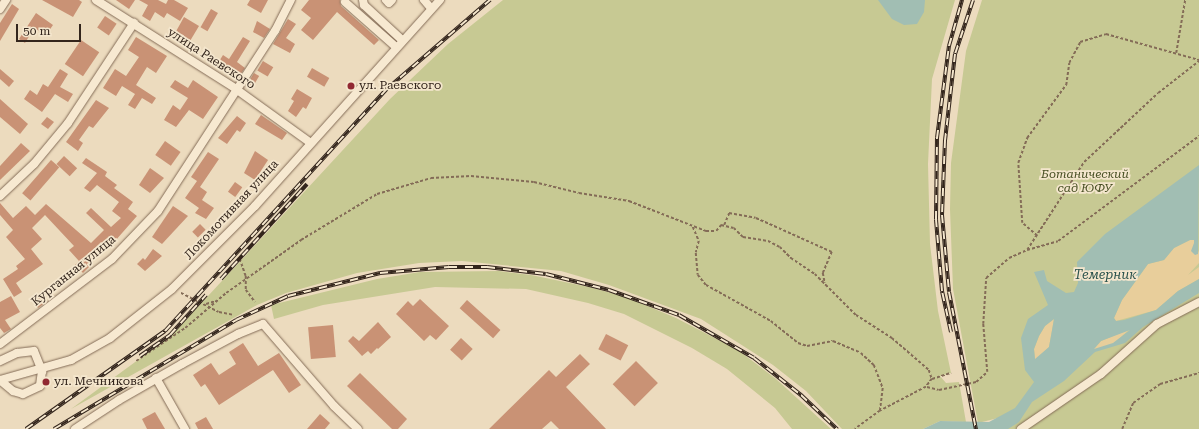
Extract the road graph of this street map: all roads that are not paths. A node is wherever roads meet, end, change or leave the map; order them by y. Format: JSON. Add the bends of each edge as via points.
{"nodes":[{"id":1,"x":6,"y":0,"type":"edge"},
{"id":2,"x":96,"y":0,"type":"edge"},
{"id":3,"x":291,"y":0,"type":"edge"},
{"id":4,"x":363,"y":0,"type":"edge"},
{"id":5,"x":386,"y":0,"type":"edge"},
{"id":6,"x":392,"y":0,"type":"edge"},
{"id":7,"x":424,"y":0,"type":"edge"},
{"id":8,"x":440,"y":0,"type":"edge"},
{"id":9,"x":345,"y":2,"type":"dead end"},
{"id":10,"x":431,"y":8,"type":"junction"},
{"id":11,"x":0,"y":9,"type":"edge"},
{"id":12,"x":134,"y":24,"type":"junction"},
{"id":13,"x":402,"y":40,"type":"junction"},
{"id":14,"x":396,"y":47,"type":"junction"},
{"id":15,"x":236,"y":89,"type":"junction"},
{"id":16,"x":310,"y":143,"type":"junction"},
{"id":17,"x":0,"y":196,"type":"edge"},
{"id":18,"x":1199,"y":302,"type":"edge"},
{"id":19,"x":0,"y":344,"type":"edge"},
{"id":20,"x":0,"y":361,"type":"edge"},
{"id":21,"x":41,"y":366,"type":"junction"},
{"id":22,"x":156,"y":378,"type":"junction"},
{"id":23,"x":0,"y":380,"type":"edge"},
{"id":24,"x":75,"y":429,"type":"edge"},
{"id":25,"x":185,"y":429,"type":"edge"},
{"id":26,"x":358,"y":429,"type":"edge"},
{"id":27,"x":1021,"y":429,"type":"edge"}],
"edges":[{"from":1,"to":11,"type":"street"},
{"from":2,"to":12,"type":"street","name":"улица Раевского"},
{"from":3,"to":15,"type":"street","name":"Курганная улица","via":[[275,31]]},
{"from":4,"to":13,"type":"street","via":[[364,5]]},
{"from":5,"to":6,"type":"street","via":[[389,3]]},
{"from":7,"to":10,"type":"street"},
{"from":8,"to":10,"type":"street","name":"Локомотивная улица"},
{"from":9,"to":14,"type":"street"},
{"from":10,"to":13,"type":"street","name":"Локомотивная улица"},
{"from":12,"to":15,"type":"street","name":"улица Раевского"},
{"from":12,"to":17,"type":"street","via":[[68,123],[34,164]]},
{"from":13,"to":14,"type":"street","name":"Локомотивная улица"},
{"from":14,"to":16,"type":"street","name":"Локомотивная улица"},
{"from":15,"to":16,"type":"street","name":"улица Раевского"},
{"from":15,"to":19,"type":"street","name":"Курганная улица","via":[[158,211],[112,259]]},
{"from":16,"to":21,"type":"street","name":"Локомотивная улица","via":[[255,206],[172,289],[110,338],[71,360]]},
{"from":18,"to":27,"type":"street","via":[[1157,324],[1101,374]]},
{"from":20,"to":21,"type":"street","via":[[17,353],[34,351]]},
{"from":21,"to":23,"type":"street","name":"Локомотивная улица"},
{"from":21,"to":23,"type":"street","via":[[40,386],[23,394],[13,391]]},
{"from":22,"to":24,"type":"street"},
{"from":22,"to":25,"type":"street"},
{"from":22,"to":26,"type":"street","via":[[238,334],[263,324],[334,406]]}]}
